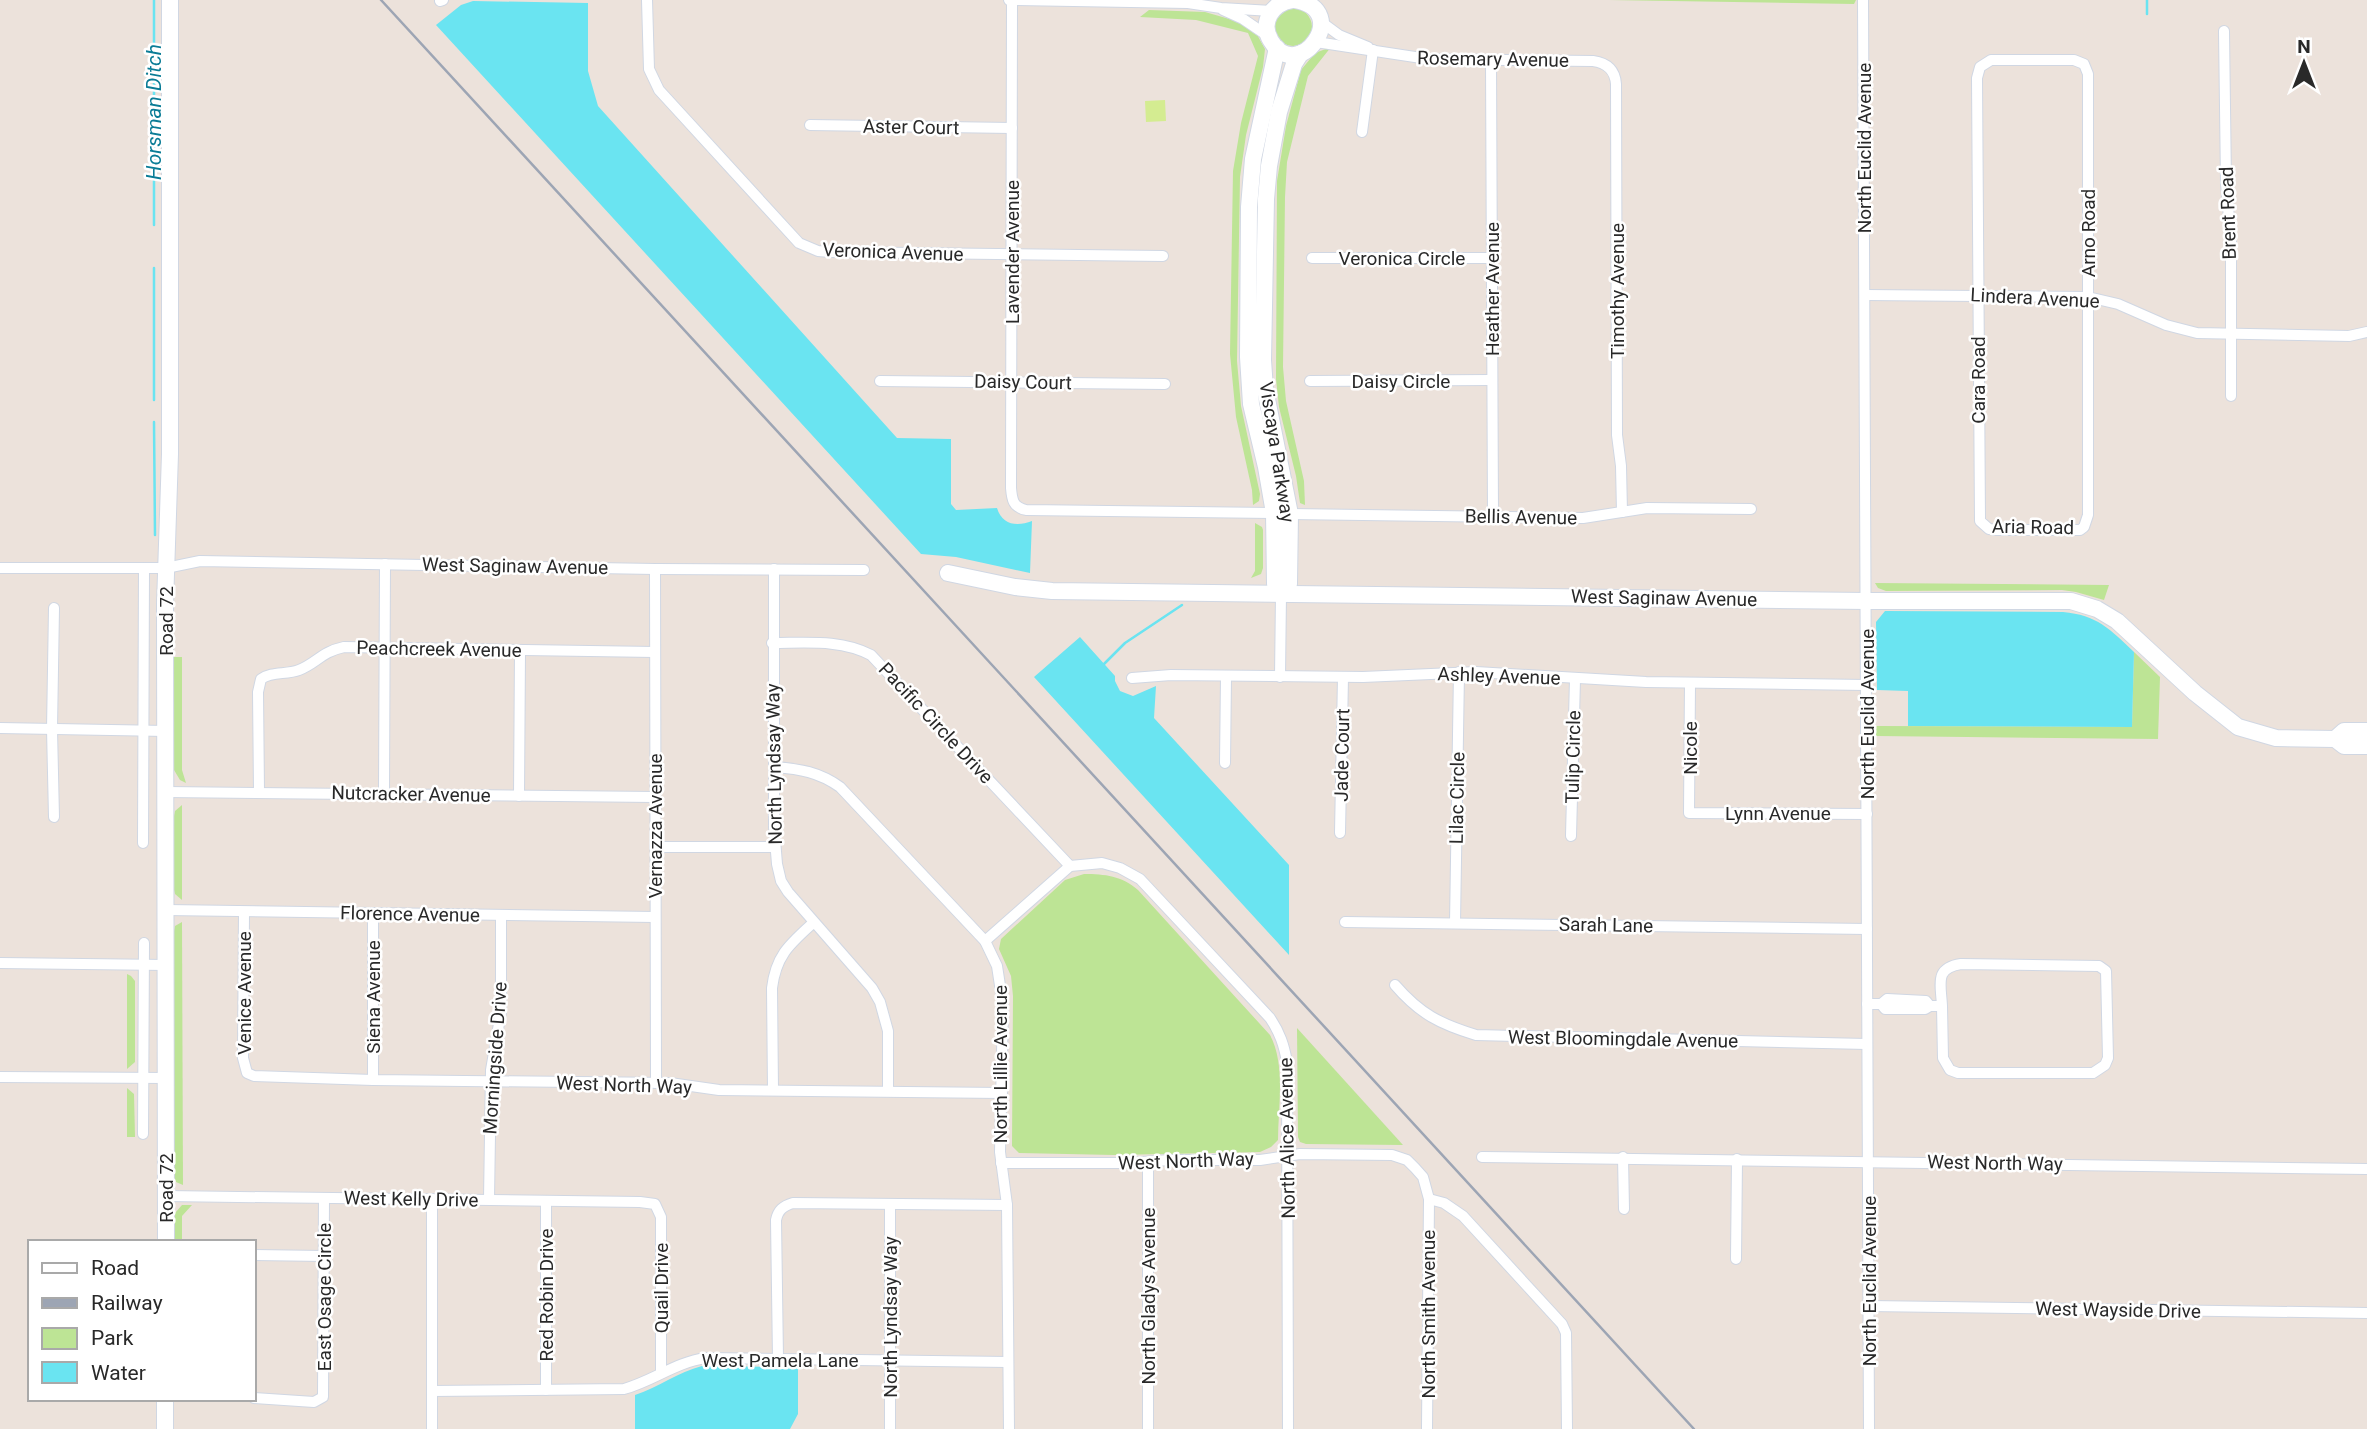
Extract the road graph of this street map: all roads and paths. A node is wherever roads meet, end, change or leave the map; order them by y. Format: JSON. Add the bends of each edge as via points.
{"nodes":[{"id":1,"x":170,"y":0,"type":"edge"},
{"id":2,"x":647,"y":0,"type":"edge"},
{"id":3,"x":1011,"y":0,"type":"edge"},
{"id":4,"x":1863,"y":0,"type":"edge"},
{"id":5,"x":1286,"y":2,"type":"edge"},
{"id":6,"x":1221,"y":8,"type":"junction"},
{"id":7,"x":1316,"y":10,"type":"edge"},
{"id":8,"x":2224,"y":31,"type":"dead end"},
{"id":9,"x":1273,"y":42,"type":"junction"},
{"id":10,"x":1316,"y":42,"type":"junction"},
{"id":11,"x":1373,"y":50,"type":"junction"},
{"id":12,"x":1301,"y":53,"type":"junction"},
{"id":13,"x":1491,"y":61,"type":"junction"},
{"id":14,"x":1980,"y":67,"type":"joint"},
{"id":15,"x":1612,"y":70,"type":"joint"},
{"id":16,"x":810,"y":125,"type":"dead end"},
{"id":17,"x":1012,"y":128,"type":"junction"},
{"id":18,"x":1362,"y":132,"type":"dead end"},
{"id":19,"x":1013,"y":255,"type":"junction"},
{"id":20,"x":1163,"y":256,"type":"dead end"},
{"id":21,"x":1312,"y":258,"type":"dead end"},
{"id":22,"x":1492,"y":258,"type":"junction"},
{"id":23,"x":1865,"y":295,"type":"junction"},
{"id":24,"x":1977,"y":295,"type":"junction"},
{"id":25,"x":2088,"y":297,"type":"junction"},
{"id":26,"x":2367,"y":332,"type":"edge"},
{"id":27,"x":2230,"y":333,"type":"junction"},
{"id":28,"x":1248,"y":357,"type":"junction"},
{"id":29,"x":1492,"y":380,"type":"junction"},
{"id":30,"x":880,"y":381,"type":"dead end"},
{"id":31,"x":1310,"y":381,"type":"dead end"},
{"id":32,"x":1012,"y":382,"type":"junction"},
{"id":33,"x":1165,"y":384,"type":"dead end"},
{"id":34,"x":2231,"y":396,"type":"dead end"},
{"id":35,"x":1269,"y":415,"type":"junction"},
{"id":36,"x":1014,"y":504,"type":"joint"},
{"id":37,"x":1751,"y":509,"type":"dead end"},
{"id":38,"x":1622,"y":512,"type":"junction"},
{"id":39,"x":1282,"y":514,"type":"junction"},
{"id":40,"x":1493,"y":517,"type":"junction"},
{"id":41,"x":1983,"y":526,"type":"joint"},
{"id":42,"x":2084,"y":527,"type":"joint"},
{"id":43,"x":384,"y":564,"type":"junction"},
{"id":44,"x":0,"y":568,"type":"edge"},
{"id":45,"x":144,"y":568,"type":"junction"},
{"id":46,"x":166,"y":568,"type":"junction"},
{"id":47,"x":655,"y":569,"type":"junction"},
{"id":48,"x":774,"y":569,"type":"junction"},
{"id":49,"x":864,"y":570,"type":"dead end"},
{"id":50,"x":948,"y":573,"type":"dead end"},
{"id":51,"x":1281,"y":594,"type":"junction"},
{"id":52,"x":1867,"y":601,"type":"junction"},
{"id":53,"x":54,"y":608,"type":"dead end"},
{"id":54,"x":772,"y":643,"type":"junction"},
{"id":55,"x":385,"y":648,"type":"junction"},
{"id":56,"x":520,"y":651,"type":"junction"},
{"id":57,"x":655,"y":652,"type":"junction"},
{"id":58,"x":1460,"y":672,"type":"junction"},
{"id":59,"x":1226,"y":676,"type":"junction"},
{"id":60,"x":1280,"y":677,"type":"junction"},
{"id":61,"x":1343,"y":677,"type":"junction"},
{"id":62,"x":1132,"y":678,"type":"dead end"},
{"id":63,"x":1575,"y":679,"type":"junction"},
{"id":64,"x":1690,"y":683,"type":"junction"},
{"id":65,"x":1866,"y":685,"type":"junction"},
{"id":66,"x":0,"y":728,"type":"edge"},
{"id":67,"x":52,"y":729,"type":"junction"},
{"id":68,"x":145,"y":730,"type":"junction"},
{"id":69,"x":166,"y":731,"type":"junction"},
{"id":70,"x":2367,"y":731,"type":"edge"},
{"id":71,"x":2335,"y":739,"type":"junction"},
{"id":72,"x":2367,"y":746,"type":"edge"},
{"id":73,"x":1225,"y":763,"type":"dead end"},
{"id":74,"x":775,"y":767,"type":"junction"},
{"id":75,"x":166,"y":792,"type":"junction"},
{"id":76,"x":259,"y":792,"type":"junction"},
{"id":77,"x":384,"y":793,"type":"junction"},
{"id":78,"x":519,"y":796,"type":"junction"},
{"id":79,"x":655,"y":797,"type":"junction"},
{"id":80,"x":1689,"y":813,"type":"joint"},
{"id":81,"x":1867,"y":814,"type":"junction"},
{"id":82,"x":54,"y":817,"type":"dead end"},
{"id":83,"x":1340,"y":833,"type":"dead end"},
{"id":84,"x":1571,"y":836,"type":"dead end"},
{"id":85,"x":143,"y":843,"type":"dead end"},
{"id":86,"x":655,"y":847,"type":"junction"},
{"id":87,"x":774,"y":847,"type":"junction"},
{"id":88,"x":1070,"y":866,"type":"junction"},
{"id":89,"x":166,"y":910,"type":"junction"},
{"id":90,"x":244,"y":912,"type":"junction"},
{"id":91,"x":373,"y":914,"type":"junction"},
{"id":92,"x":501,"y":916,"type":"junction"},
{"id":93,"x":655,"y":917,"type":"junction"},
{"id":94,"x":1345,"y":922,"type":"dead end"},
{"id":95,"x":813,"y":923,"type":"junction"},
{"id":96,"x":1455,"y":923,"type":"junction"},
{"id":97,"x":1867,"y":929,"type":"junction"},
{"id":98,"x":985,"y":941,"type":"junction"},
{"id":99,"x":144,"y":943,"type":"dead end"},
{"id":100,"x":0,"y":963,"type":"edge"},
{"id":101,"x":144,"y":965,"type":"junction"},
{"id":102,"x":166,"y":965,"type":"junction"},
{"id":103,"x":1395,"y":985,"type":"dead end"},
{"id":104,"x":1867,"y":1004,"type":"junction"},
{"id":105,"x":1936,"y":1006,"type":"junction"},
{"id":106,"x":1867,"y":1044,"type":"junction"},
{"id":107,"x":247,"y":1073,"type":"joint"},
{"id":108,"x":0,"y":1077,"type":"edge"},
{"id":109,"x":143,"y":1078,"type":"junction"},
{"id":110,"x":166,"y":1078,"type":"junction"},
{"id":111,"x":373,"y":1080,"type":"junction"},
{"id":112,"x":491,"y":1082,"type":"junction"},
{"id":113,"x":656,"y":1083,"type":"junction"},
{"id":114,"x":773,"y":1090,"type":"junction"},
{"id":115,"x":888,"y":1090,"type":"junction"},
{"id":116,"x":1002,"y":1093,"type":"junction"},
{"id":117,"x":143,"y":1134,"type":"dead end"},
{"id":118,"x":1288,"y":1155,"type":"junction"},
{"id":119,"x":1482,"y":1157,"type":"dead end"},
{"id":120,"x":1623,"y":1157,"type":"junction"},
{"id":121,"x":1737,"y":1159,"type":"junction"},
{"id":122,"x":1868,"y":1161,"type":"junction"},
{"id":123,"x":1148,"y":1162,"type":"junction"},
{"id":124,"x":1001,"y":1163,"type":"junction"},
{"id":125,"x":2367,"y":1169,"type":"edge"},
{"id":126,"x":166,"y":1196,"type":"junction"},
{"id":127,"x":324,"y":1198,"type":"junction"},
{"id":128,"x":432,"y":1199,"type":"junction"},
{"id":129,"x":489,"y":1199,"type":"junction"},
{"id":130,"x":1429,"y":1199,"type":"junction"},
{"id":131,"x":546,"y":1201,"type":"junction"},
{"id":132,"x":655,"y":1204,"type":"joint"},
{"id":133,"x":890,"y":1205,"type":"junction"},
{"id":134,"x":1007,"y":1205,"type":"junction"},
{"id":135,"x":1624,"y":1209,"type":"dead end"},
{"id":136,"x":166,"y":1240,"type":"edge"},
{"id":137,"x":256,"y":1255,"type":"edge"},
{"id":138,"x":324,"y":1256,"type":"junction"},
{"id":139,"x":1736,"y":1259,"type":"dead end"},
{"id":140,"x":1869,"y":1306,"type":"junction"},
{"id":141,"x":2367,"y":1313,"type":"edge"},
{"id":142,"x":778,"y":1358,"type":"junction"},
{"id":143,"x":890,"y":1360,"type":"junction"},
{"id":144,"x":1008,"y":1362,"type":"junction"},
{"id":145,"x":661,"y":1373,"type":"junction"},
{"id":146,"x":546,"y":1390,"type":"junction"},
{"id":147,"x":432,"y":1391,"type":"junction"},
{"id":148,"x":256,"y":1398,"type":"edge"},
{"id":149,"x":165,"y":1401,"type":"edge"},
{"id":150,"x":165,"y":1429,"type":"edge"},
{"id":151,"x":432,"y":1429,"type":"edge"},
{"id":152,"x":890,"y":1429,"type":"edge"},
{"id":153,"x":1009,"y":1429,"type":"edge"},
{"id":154,"x":1148,"y":1429,"type":"edge"},
{"id":155,"x":1288,"y":1429,"type":"edge"},
{"id":156,"x":1427,"y":1429,"type":"edge"},
{"id":157,"x":1567,"y":1429,"type":"edge"},
{"id":158,"x":1870,"y":1429,"type":"edge"}],
"edges":[{"from":1,"to":46,"type":"street","name":"Road 72"},
{"from":2,"to":19,"type":"street","name":"Veronica Avenue","via":[[649,69],[659,90],[799,243],[830,252]]},
{"from":3,"to":6,"type":"street","via":[[1188,3]]},
{"from":3,"to":17,"type":"street","name":"Lavender Avenue"},
{"from":4,"to":23,"type":"street","name":"North Euclid Avenue"},
{"from":5,"to":6,"type":"street"},
{"from":5,"to":7,"type":"street","via":[[1305,2]]},
{"from":5,"to":9,"type":"street","via":[[1267,23]]},
{"from":6,"to":9,"type":"street"},
{"from":7,"to":10,"type":"street","via":[[1320,33]]},
{"from":7,"to":11,"type":"street","name":"Rosemary Avenue","via":[[1339,35]]},
{"from":8,"to":27,"type":"street","name":"Brent Road"},
{"from":9,"to":12,"type":"street","via":[[1289,54]]},
{"from":9,"to":28,"type":"street","name":"Viscaya Parkway","via":[[1249,207]]},
{"from":10,"to":11,"type":"street","name":"Rosemary Avenue"},
{"from":10,"to":12,"type":"street"},
{"from":11,"to":13,"type":"street","name":"Rosemary Avenue","via":[[1428,60]]},
{"from":11,"to":18,"type":"street"},
{"from":12,"to":35,"type":"street","name":"Viscaya Parkway","via":[[1279,112],[1269,166],[1263,360]]},
{"from":13,"to":15,"type":"street","name":"Rosemary Avenue","via":[[1593,61]]},
{"from":13,"to":22,"type":"street","name":"Heather Avenue"},
{"from":14,"to":24,"type":"street","name":"Cara Road"},
{"from":14,"to":25,"type":"street","name":"Arno Road","via":[[1991,60],[2074,60],[2084,64],[2088,74]]},
{"from":15,"to":38,"type":"street","name":"Timothy Avenue","via":[[1616,84],[1617,435]]},
{"from":16,"to":17,"type":"street","name":"Aster Court"},
{"from":17,"to":19,"type":"street","name":"Lavender Avenue"},
{"from":19,"to":20,"type":"street","name":"Veronica Avenue"},
{"from":19,"to":32,"type":"street","name":"Lavender Avenue"},
{"from":21,"to":22,"type":"street","name":"Veronica Circle"},
{"from":22,"to":29,"type":"street","name":"Heather Avenue"},
{"from":23,"to":24,"type":"street","name":"Lindera Avenue"},
{"from":23,"to":52,"type":"street","name":"North Euclid Avenue"},
{"from":24,"to":25,"type":"street","name":"Lindera Avenue"},
{"from":24,"to":41,"type":"street","name":"Cara Road","via":[[1979,514]]},
{"from":25,"to":27,"type":"street","name":"Lindera Avenue","via":[[2118,304],[2180,330]]},
{"from":25,"to":42,"type":"street","name":"Arno Road","via":[[2088,515]]},
{"from":26,"to":27,"type":"street","name":"Lindera Avenue","via":[[2349,336]]},
{"from":27,"to":34,"type":"street","name":"Brent Road"},
{"from":28,"to":35,"type":"street","via":[[1257,362],[1262,406]]},
{"from":28,"to":39,"type":"street","name":"Viscaya Parkway","via":[[1251,404]]},
{"from":29,"to":31,"type":"street","name":"Daisy Circle"},
{"from":29,"to":40,"type":"street","name":"Heather Avenue"},
{"from":30,"to":32,"type":"street","name":"Daisy Court"},
{"from":32,"to":33,"type":"street","name":"Daisy Court"},
{"from":32,"to":36,"type":"street","name":"Lavender Avenue"},
{"from":35,"to":39,"type":"street","name":"Viscaya Parkway","via":[[1280,458]]},
{"from":36,"to":39,"type":"street","name":"Bellis Avenue","via":[[1026,510]]},
{"from":37,"to":38,"type":"street","name":"Bellis Avenue","via":[[1659,507]]},
{"from":38,"to":40,"type":"street","name":"Bellis Avenue","via":[[1583,518]]},
{"from":39,"to":40,"type":"street","name":"Bellis Avenue"},
{"from":39,"to":51,"type":"street","name":"Viscaya Parkway","via":[[1275,583]]},
{"from":41,"to":42,"type":"street","name":"Aria Road","via":[[2072,531]]},
{"from":43,"to":46,"type":"street","name":"West Saginaw Avenue","via":[[200,561]]},
{"from":43,"to":47,"type":"street","name":"West Saginaw Avenue"},
{"from":43,"to":55,"type":"street"},
{"from":44,"to":45,"type":"street","name":"West Saginaw Avenue"},
{"from":45,"to":46,"type":"street","name":"West Saginaw Avenue"},
{"from":45,"to":68,"type":"street"},
{"from":46,"to":69,"type":"street","name":"Road 72"},
{"from":47,"to":48,"type":"street","name":"West Saginaw Avenue"},
{"from":47,"to":57,"type":"street","name":"Vernazza Avenue"},
{"from":48,"to":49,"type":"street","name":"West Saginaw Avenue"},
{"from":48,"to":54,"type":"street","name":"North Lyndsay Way"},
{"from":50,"to":51,"type":"street","name":"West Saginaw Avenue","via":[[1033,590]]},
{"from":51,"to":52,"type":"street","name":"West Saginaw Avenue"},
{"from":51,"to":60,"type":"street"},
{"from":52,"to":65,"type":"street","name":"North Euclid Avenue"},
{"from":52,"to":71,"type":"street","name":"West Saginaw Avenue","via":[[2071,601],[2086,605],[2117,621],[2195,694],[2238,727],[2276,738]]},
{"from":53,"to":67,"type":"street"},
{"from":54,"to":74,"type":"street","name":"North Lyndsay Way"},
{"from":54,"to":88,"type":"street","name":"Pacific Circle Drive","via":[[842,644],[871,654]]},
{"from":55,"to":56,"type":"street","name":"Peachcreek Avenue"},
{"from":55,"to":76,"type":"street","name":"Peachcreek Avenue","via":[[344,647],[297,671],[261,679]]},
{"from":55,"to":77,"type":"street"},
{"from":56,"to":57,"type":"street","name":"Peachcreek Avenue"},
{"from":56,"to":78,"type":"street"},
{"from":57,"to":79,"type":"street","name":"Vernazza Avenue"},
{"from":58,"to":61,"type":"street","name":"Ashley Avenue"},
{"from":58,"to":63,"type":"street","name":"Ashley Avenue"},
{"from":58,"to":96,"type":"street","name":"Lilac Circle"},
{"from":59,"to":60,"type":"street","name":"Ashley Avenue"},
{"from":59,"to":62,"type":"street","name":"Ashley Avenue"},
{"from":59,"to":73,"type":"street"},
{"from":60,"to":61,"type":"street","name":"Ashley Avenue"},
{"from":61,"to":83,"type":"street","name":"Jade Court"},
{"from":63,"to":64,"type":"street","name":"Ashley Avenue"},
{"from":63,"to":84,"type":"street","name":"Tulip Circle"},
{"from":64,"to":65,"type":"street","name":"Ashley Avenue"},
{"from":64,"to":80,"type":"street","name":"Nicole"},
{"from":65,"to":81,"type":"street","name":"North Euclid Avenue"},
{"from":66,"to":67,"type":"street"},
{"from":67,"to":68,"type":"street"},
{"from":67,"to":82,"type":"street"},
{"from":68,"to":69,"type":"street"},
{"from":68,"to":85,"type":"street"},
{"from":69,"to":75,"type":"street","name":"Road 72"},
{"from":70,"to":71,"type":"street","name":"West Saginaw Avenue","via":[[2344,731]]},
{"from":71,"to":72,"type":"street","name":"West Saginaw Avenue","via":[[2344,746]]},
{"from":74,"to":87,"type":"street","name":"North Lyndsay Way"},
{"from":74,"to":98,"type":"street","name":"North Lillie Avenue","via":[[827,777]]},
{"from":75,"to":76,"type":"street","name":"Nutcracker Avenue"},
{"from":75,"to":89,"type":"street","name":"Road 72"},
{"from":76,"to":77,"type":"street","name":"Nutcracker Avenue"},
{"from":77,"to":78,"type":"street","name":"Nutcracker Avenue"},
{"from":78,"to":79,"type":"street","name":"Nutcracker Avenue"},
{"from":79,"to":86,"type":"street","name":"Vernazza Avenue"},
{"from":80,"to":81,"type":"street","name":"Lynn Avenue"},
{"from":81,"to":97,"type":"street","name":"North Euclid Avenue"},
{"from":86,"to":87,"type":"street"},
{"from":86,"to":93,"type":"street","name":"Vernazza Avenue"},
{"from":87,"to":95,"type":"street","name":"North Lyndsay Way","via":[[781,881]]},
{"from":88,"to":98,"type":"street"},
{"from":88,"to":118,"type":"street","name":"North Alice Avenue","via":[[1102,863],[1140,879],[1270,1018],[1287,1062]]},
{"from":89,"to":90,"type":"street","name":"Florence Avenue"},
{"from":89,"to":102,"type":"street","name":"Road 72"},
{"from":90,"to":91,"type":"street","name":"Florence Avenue"},
{"from":90,"to":107,"type":"street","name":"Venice Avenue","via":[[243,1058]]},
{"from":91,"to":92,"type":"street","name":"Florence Avenue"},
{"from":91,"to":111,"type":"street","name":"Siena Avenue"},
{"from":92,"to":93,"type":"street","name":"Florence Avenue"},
{"from":92,"to":112,"type":"street","name":"Morningside Drive","via":[[501,1012]]},
{"from":93,"to":113,"type":"street","name":"Vernazza Avenue"},
{"from":94,"to":96,"type":"street","name":"Sarah Lane"},
{"from":95,"to":114,"type":"street","via":[[787,947],[774,971]]},
{"from":95,"to":115,"type":"street","name":"North Lyndsay Way","via":[[880,1002],[888,1031]]},
{"from":96,"to":97,"type":"street","name":"Sarah Lane"},
{"from":97,"to":104,"type":"street","name":"North Euclid Avenue"},
{"from":98,"to":116,"type":"street","name":"North Lillie Avenue","via":[[1002,989]]},
{"from":99,"to":101,"type":"street"},
{"from":100,"to":101,"type":"street"},
{"from":101,"to":102,"type":"street"},
{"from":101,"to":109,"type":"street"},
{"from":102,"to":110,"type":"street","name":"Road 72"},
{"from":103,"to":106,"type":"street","name":"West Bloomingdale Avenue","via":[[1429,1017],[1476,1035]]},
{"from":104,"to":105,"type":"street","via":[[1881,1004],[1885,1009]]},
{"from":104,"to":106,"type":"street","name":"North Euclid Avenue"},
{"from":105,"to":105,"type":"street","via":[[1941,975],[1951,965],[2099,966],[2106,971],[2108,1058],[2094,1073],[1958,1073],[1950,1070],[1943,1058]]},
{"from":106,"to":122,"type":"street","name":"North Euclid Avenue"},
{"from":107,"to":111,"type":"street","name":"West North Way","via":[[262,1078]]},
{"from":108,"to":109,"type":"street"},
{"from":109,"to":110,"type":"street"},
{"from":109,"to":117,"type":"street"},
{"from":110,"to":126,"type":"street","name":"Road 72"},
{"from":111,"to":112,"type":"street","name":"West North Way"},
{"from":112,"to":113,"type":"street","name":"West North Way"},
{"from":112,"to":129,"type":"street","name":"Morningside Drive"},
{"from":113,"to":114,"type":"street","name":"West North Way"},
{"from":114,"to":115,"type":"street","name":"West North Way"},
{"from":115,"to":116,"type":"street","name":"West North Way"},
{"from":116,"to":124,"type":"street","name":"North Lillie Avenue"},
{"from":118,"to":123,"type":"street","name":"West North Way","via":[[1260,1160]]},
{"from":118,"to":130,"type":"street","name":"West North Way","via":[[1399,1156],[1423,1177]]},
{"from":118,"to":155,"type":"street","name":"North Alice Avenue"},
{"from":119,"to":120,"type":"street","name":"West North Way"},
{"from":120,"to":121,"type":"street","name":"West North Way"},
{"from":120,"to":135,"type":"street"},
{"from":121,"to":122,"type":"street","name":"West North Way"},
{"from":121,"to":139,"type":"street"},
{"from":122,"to":125,"type":"street","name":"West North Way"},
{"from":122,"to":140,"type":"street","name":"North Euclid Avenue"},
{"from":123,"to":124,"type":"street","name":"West North Way"},
{"from":123,"to":154,"type":"street","name":"North Gladys Avenue"},
{"from":124,"to":134,"type":"street","name":"North Lillie Avenue"},
{"from":126,"to":127,"type":"street","name":"West Kelly Drive"},
{"from":126,"to":136,"type":"street","name":"Road 72"},
{"from":127,"to":128,"type":"street","name":"West Kelly Drive"},
{"from":127,"to":138,"type":"street","name":"East Osage Circle"},
{"from":128,"to":129,"type":"street","name":"West Kelly Drive"},
{"from":128,"to":147,"type":"street"},
{"from":129,"to":131,"type":"street","name":"West Kelly Drive"},
{"from":130,"to":156,"type":"street","name":"North Smith Avenue"},
{"from":130,"to":157,"type":"street","via":[[1463,1216],[1562,1324],[1566,1334]]},
{"from":131,"to":132,"type":"street","name":"West Kelly Drive"},
{"from":131,"to":146,"type":"street","name":"Red Robin Drive"},
{"from":132,"to":145,"type":"street","name":"Quail Drive","via":[[661,1217]]},
{"from":133,"to":134,"type":"street"},
{"from":133,"to":142,"type":"street","via":[[793,1203],[780,1209],[776,1220]]},
{"from":133,"to":143,"type":"street","name":"North Lyndsay Way"},
{"from":134,"to":144,"type":"street","name":"North Lillie Avenue"},
{"from":137,"to":138,"type":"street"},
{"from":138,"to":148,"type":"street","name":"East Osage Circle","via":[[323,1397],[314,1402]]},
{"from":140,"to":141,"type":"street","name":"West Wayside Drive"},
{"from":140,"to":158,"type":"street","name":"North Euclid Avenue"},
{"from":142,"to":143,"type":"street","name":"West Pamela Lane"},
{"from":142,"to":145,"type":"street","name":"West Pamela Lane","via":[[706,1357]]},
{"from":143,"to":144,"type":"street","name":"West Pamela Lane"},
{"from":143,"to":152,"type":"street","name":"North Lyndsay Way"},
{"from":144,"to":153,"type":"street","name":"North Lillie Avenue"},
{"from":145,"to":146,"type":"street","name":"West Pamela Lane","via":[[624,1388]]},
{"from":146,"to":147,"type":"street","name":"West Pamela Lane"},
{"from":147,"to":151,"type":"street"},
{"from":149,"to":150,"type":"street"}]}
